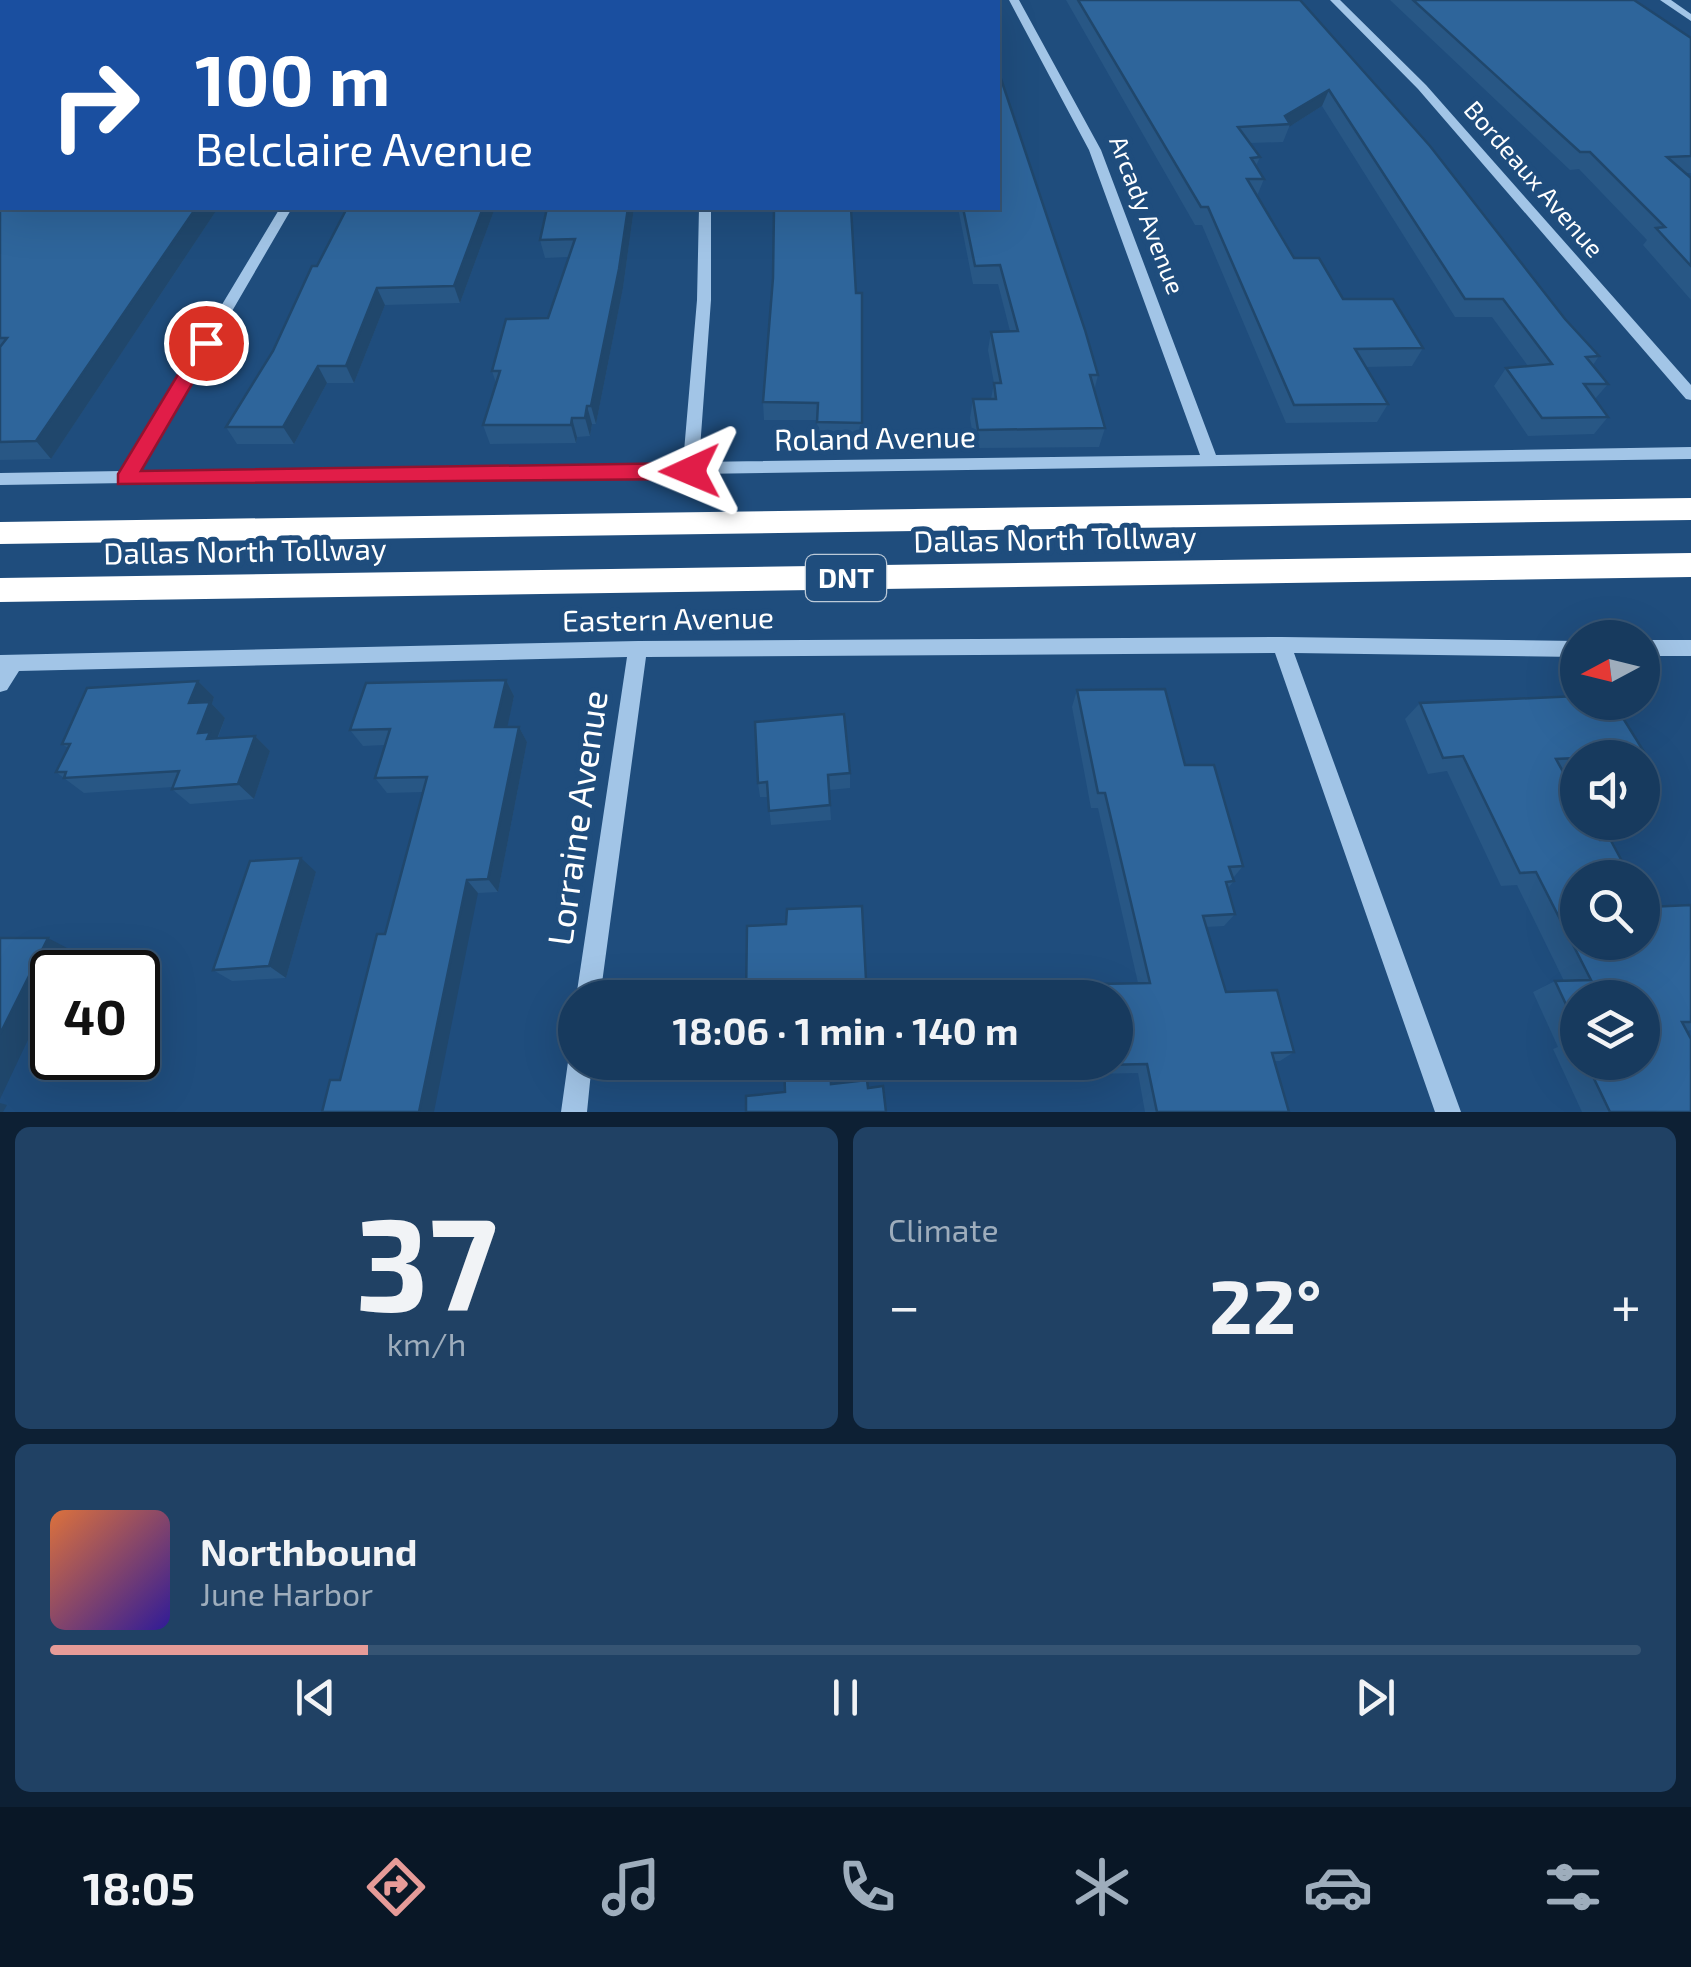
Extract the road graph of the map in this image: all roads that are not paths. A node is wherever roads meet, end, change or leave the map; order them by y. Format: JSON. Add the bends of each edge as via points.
{"nodes":[{"id":1,"x":1014,"y":0,"type":"edge"},
{"id":2,"x":1335,"y":0,"type":"edge"},
{"id":3,"x":1665,"y":0,"type":"edge"},
{"id":4,"x":1691,"y":18,"type":"edge"},
{"id":5,"x":285,"y":210,"type":"edge"},
{"id":6,"x":704,"y":210,"type":"edge"},
{"id":7,"x":1691,"y":395,"type":"edge"},
{"id":8,"x":1691,"y":453,"type":"edge"},
{"id":9,"x":1210,"y":459,"type":"junction"},
{"id":10,"x":690,"y":471,"type":"junction"},
{"id":11,"x":0,"y":479,"type":"edge"},
{"id":12,"x":126,"y":479,"type":"junction"},
{"id":13,"x":1691,"y":508,"type":"edge"},
{"id":14,"x":0,"y":533,"type":"edge"},
{"id":15,"x":1691,"y":566,"type":"edge"},
{"id":16,"x":0,"y":590,"type":"edge"},
{"id":17,"x":1282,"y":644,"type":"junction"},
{"id":18,"x":1560,"y":648,"type":"edge"},
{"id":19,"x":1660,"y":648,"type":"edge"},
{"id":20,"x":1691,"y":648,"type":"edge"},
{"id":21,"x":638,"y":649,"type":"junction"},
{"id":22,"x":6,"y":663,"type":"edge"},
{"id":23,"x":0,"y":684,"type":"edge"},
{"id":24,"x":591,"y":980,"type":"edge"},
{"id":25,"x":578,"y":1080,"type":"edge"},
{"id":26,"x":574,"y":1112,"type":"edge"},
{"id":27,"x":1448,"y":1112,"type":"edge"}],
"edges":[{"from":1,"to":9,"type":"street","name":"Arcady Avenue","via":[[1096,150]]},
{"from":2,"to":7,"type":"street","name":"Bordeaux Avenue","via":[[1422,87]]},
{"from":3,"to":4,"type":"street"},
{"from":5,"to":12,"type":"street"},
{"from":6,"to":10,"type":"street"},
{"from":8,"to":9,"type":"street","name":"Roland Avenue"},
{"from":9,"to":10,"type":"street","name":"Roland Avenue"},
{"from":10,"to":12,"type":"street","name":"Roland Avenue"},
{"from":11,"to":12,"type":"street","name":"Roland Avenue"},
{"from":13,"to":14,"type":"highway","name":"Dallas North Tollway","number":"DNT"},
{"from":15,"to":16,"type":"highway","name":"Dallas North Tollway","number":"DNT"},
{"from":17,"to":18,"type":"street","name":"Eastern Avenue"},
{"from":17,"to":21,"type":"street","name":"Eastern Avenue"},
{"from":17,"to":27,"type":"street"},
{"from":19,"to":20,"type":"street"},
{"from":21,"to":22,"type":"street","name":"Eastern Avenue"},
{"from":21,"to":24,"type":"street","name":"Lorraine Avenue"},
{"from":22,"to":23,"type":"street"},
{"from":25,"to":26,"type":"street"}]}
